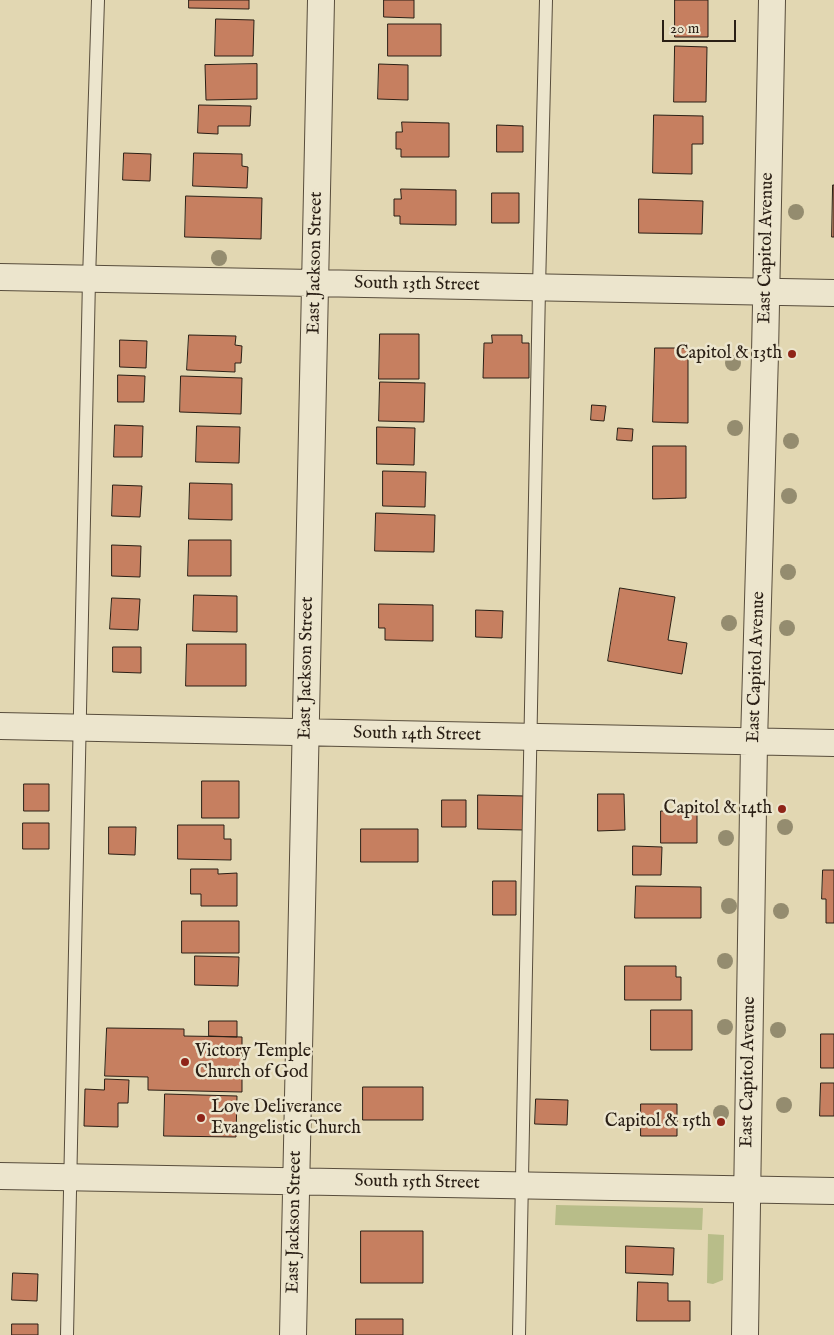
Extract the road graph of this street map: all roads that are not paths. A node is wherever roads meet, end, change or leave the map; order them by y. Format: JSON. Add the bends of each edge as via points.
{"nodes":[{"id":1,"x":98,"y":0,"type":"edge"},
{"id":2,"x":321,"y":0,"type":"edge"},
{"id":3,"x":546,"y":0,"type":"edge"},
{"id":4,"x":772,"y":0,"type":"edge"},
{"id":5,"x":0,"y":277,"type":"edge"},
{"id":6,"x":89,"y":279,"type":"junction"},
{"id":7,"x":315,"y":283,"type":"junction"},
{"id":8,"x":539,"y":288,"type":"junction"},
{"id":9,"x":766,"y":292,"type":"junction"},
{"id":10,"x":834,"y":293,"type":"edge"},
{"id":11,"x":0,"y":726,"type":"edge"},
{"id":12,"x":80,"y":727,"type":"junction"},
{"id":13,"x":306,"y":733,"type":"junction"},
{"id":14,"x":530,"y":737,"type":"junction"},
{"id":15,"x":754,"y":742,"type":"junction"},
{"id":16,"x":834,"y":743,"type":"edge"},
{"id":17,"x":0,"y":1176,"type":"edge"},
{"id":18,"x":72,"y":1178,"type":"junction"},
{"id":19,"x":297,"y":1181,"type":"junction"},
{"id":20,"x":522,"y":1185,"type":"junction"},
{"id":21,"x":747,"y":1190,"type":"junction"},
{"id":22,"x":834,"y":1192,"type":"edge"},
{"id":23,"x":67,"y":1335,"type":"edge"},
{"id":24,"x":293,"y":1335,"type":"edge"},
{"id":25,"x":519,"y":1335,"type":"edge"},
{"id":26,"x":745,"y":1335,"type":"edge"}],
"edges":[{"from":1,"to":6,"type":"lane"},
{"from":2,"to":7,"type":"street","name":"East Jackson Street"},
{"from":3,"to":8,"type":"lane"},
{"from":4,"to":9,"type":"street","name":"East Capitol Avenue"},
{"from":5,"to":6,"type":"street","name":"South 13th Street"},
{"from":6,"to":7,"type":"street","name":"South 13th Street"},
{"from":6,"to":12,"type":"lane"},
{"from":7,"to":8,"type":"street","name":"South 13th Street"},
{"from":7,"to":13,"type":"street","name":"East Jackson Street"},
{"from":8,"to":9,"type":"street","name":"South 13th Street"},
{"from":8,"to":14,"type":"lane"},
{"from":9,"to":10,"type":"street","name":"South 13th Street"},
{"from":9,"to":15,"type":"street","name":"East Capitol Avenue"},
{"from":11,"to":12,"type":"street","name":"South 14th Street"},
{"from":12,"to":13,"type":"street","name":"South 14th Street"},
{"from":12,"to":18,"type":"lane"},
{"from":13,"to":14,"type":"street","name":"South 14th Street"},
{"from":13,"to":19,"type":"street","name":"East Jackson Street"},
{"from":14,"to":15,"type":"street","name":"South 14th Street"},
{"from":14,"to":20,"type":"lane"},
{"from":15,"to":16,"type":"street","name":"South 14th Street"},
{"from":15,"to":21,"type":"street","name":"East Capitol Avenue"},
{"from":17,"to":18,"type":"street","name":"South 15th Street"},
{"from":18,"to":19,"type":"street","name":"South 15th Street"},
{"from":18,"to":23,"type":"lane"},
{"from":19,"to":20,"type":"street","name":"South 15th Street"},
{"from":19,"to":24,"type":"street","name":"East Jackson Street"},
{"from":20,"to":21,"type":"street","name":"South 15th Street"},
{"from":20,"to":25,"type":"lane"},
{"from":21,"to":22,"type":"street","name":"South 15th Street"},
{"from":21,"to":26,"type":"street","name":"East Capitol Avenue"}]}
